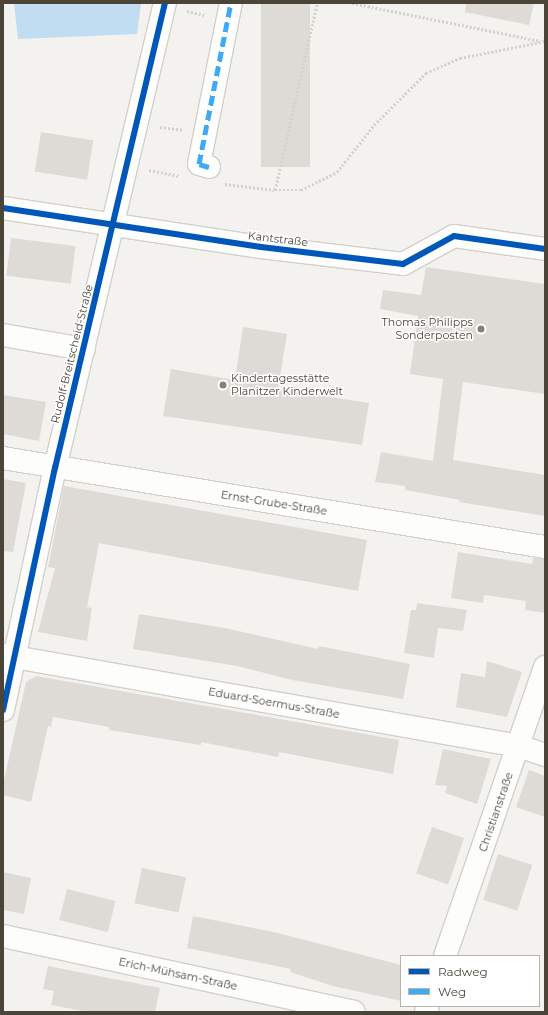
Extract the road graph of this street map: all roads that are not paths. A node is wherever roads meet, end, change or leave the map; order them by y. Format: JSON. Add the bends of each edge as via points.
{"nodes":[{"id":1,"x":165,"y":3,"type":"edge"},
{"id":2,"x":231,"y":3,"type":"edge"},
{"id":3,"x":215,"y":175,"type":"road end"},
{"id":4,"x":3,"y":208,"type":"edge"},
{"id":5,"x":114,"y":225,"type":"junction"},
{"id":6,"x":545,"y":249,"type":"edge"},
{"id":7,"x":3,"y":335,"type":"edge"},
{"id":8,"x":84,"y":349,"type":"junction"},
{"id":9,"x":3,"y":458,"type":"edge"},
{"id":10,"x":55,"y":468,"type":"junction"},
{"id":11,"x":545,"y":547,"type":"edge"},
{"id":12,"x":9,"y":656,"type":"edge"},
{"id":13,"x":545,"y":668,"type":"edge"},
{"id":14,"x":3,"y":710,"type":"edge"},
{"id":15,"x":519,"y":746,"type":"junction"},
{"id":16,"x":545,"y":754,"type":"edge"},
{"id":17,"x":3,"y":936,"type":"edge"},
{"id":18,"x":445,"y":955,"type":"edge"},
{"id":19,"x":354,"y":1012,"type":"edge"}],
"edges":[{"from":1,"to":5,"type":"street","name":"Rudolf-Breitscheid-Straße"},
{"from":2,"to":3,"type":"street","via":[[199,164]]},
{"from":4,"to":5,"type":"street","name":"Kantstraße"},
{"from":5,"to":6,"type":"street","name":"Kantstraße","via":[[260,247],[404,264],[454,236]]},
{"from":5,"to":8,"type":"street","name":"Rudolf-Breitscheid-Straße"},
{"from":7,"to":8,"type":"street"},
{"from":8,"to":10,"type":"street","name":"Rudolf-Breitscheid-Straße"},
{"from":9,"to":10,"type":"street","name":"Ernst-Grube-Straße"},
{"from":10,"to":11,"type":"street","name":"Ernst-Grube-Straße"},
{"from":10,"to":12,"type":"street","name":"Rudolf-Breitscheid-Straße"},
{"from":12,"to":14,"type":"street","name":"Rudolf-Breitscheid-Straße"},
{"from":12,"to":15,"type":"street","name":"Eduard-Soermus-Straße"},
{"from":13,"to":15,"type":"street","name":"Christianstraße"},
{"from":15,"to":16,"type":"street","name":"Eduard-Soermus-Straße"},
{"from":15,"to":18,"type":"street","name":"Christianstraße"},
{"from":17,"to":19,"type":"street","name":"Erich-Mühsam-Straße"}]}
